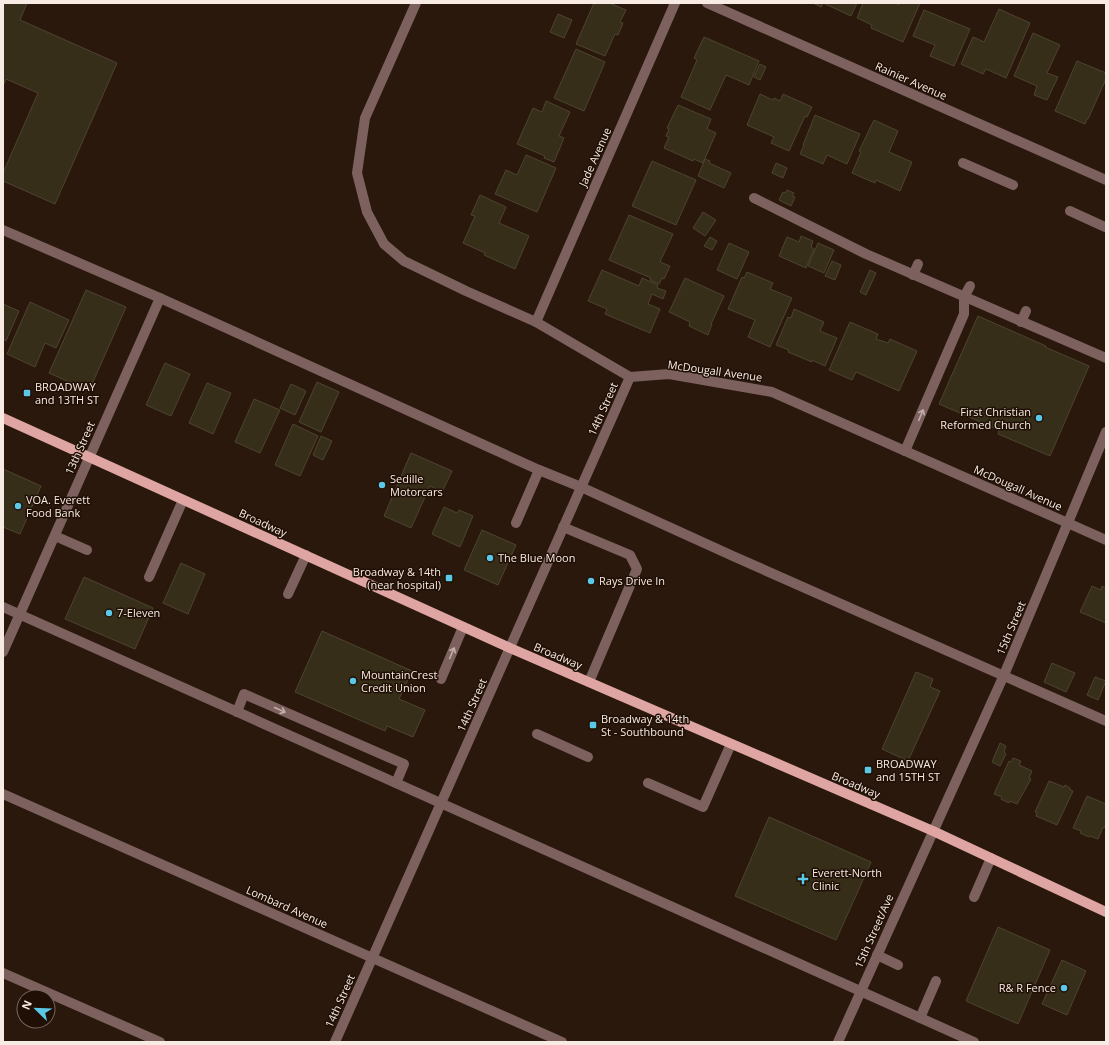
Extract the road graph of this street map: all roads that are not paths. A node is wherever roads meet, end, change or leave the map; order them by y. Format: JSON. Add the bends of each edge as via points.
{"nodes":[{"id":1,"x":416,"y":3,"type":"edge"},
{"id":2,"x":675,"y":3,"type":"edge"},
{"id":3,"x":707,"y":3,"type":"edge"},
{"id":4,"x":963,"y":163,"type":"dead end"},
{"id":5,"x":1106,"y":180,"type":"edge"},
{"id":6,"x":1012,"y":185,"type":"dead end"},
{"id":7,"x":754,"y":198,"type":"dead end"},
{"id":8,"x":1070,"y":211,"type":"dead end"},
{"id":9,"x":1105,"y":227,"type":"edge"},
{"id":10,"x":3,"y":230,"type":"edge"},
{"id":11,"x":918,"y":264,"type":"dead end"},
{"id":12,"x":913,"y":275,"type":"junction"},
{"id":13,"x":970,"y":286,"type":"dead end"},
{"id":14,"x":964,"y":297,"type":"junction"},
{"id":15,"x":160,"y":298,"type":"junction"},
{"id":16,"x":1026,"y":311,"type":"dead end"},
{"id":17,"x":536,"y":322,"type":"junction"},
{"id":18,"x":1021,"y":322,"type":"junction"},
{"id":19,"x":1106,"y":358,"type":"edge"},
{"id":20,"x":630,"y":377,"type":"junction"},
{"id":21,"x":3,"y":418,"type":"edge"},
{"id":22,"x":1106,"y":432,"type":"edge"},
{"id":23,"x":905,"y":451,"type":"junction"},
{"id":24,"x":90,"y":457,"type":"junction"},
{"id":25,"x":539,"y":470,"type":"junction"},
{"id":26,"x":581,"y":487,"type":"junction"},
{"id":27,"x":183,"y":500,"type":"junction"},
{"id":28,"x":516,"y":523,"type":"dead end"},
{"id":29,"x":1068,"y":523,"type":"junction"},
{"id":30,"x":563,"y":527,"type":"junction"},
{"id":31,"x":55,"y":536,"type":"junction"},
{"id":32,"x":1106,"y":540,"type":"edge"},
{"id":33,"x":87,"y":550,"type":"dead end"},
{"id":34,"x":306,"y":555,"type":"junction"},
{"id":35,"x":149,"y":578,"type":"dead end"},
{"id":36,"x":288,"y":594,"type":"dead end"},
{"id":37,"x":3,"y":607,"type":"edge"},
{"id":38,"x":20,"y":615,"type":"junction"},
{"id":39,"x":463,"y":627,"type":"junction"},
{"id":40,"x":510,"y":648,"type":"junction"},
{"id":41,"x":3,"y":652,"type":"edge"},
{"id":42,"x":1004,"y":675,"type":"junction"},
{"id":43,"x":441,"y":679,"type":"dead end"},
{"id":44,"x":589,"y":682,"type":"junction"},
{"id":45,"x":236,"y":712,"type":"junction"},
{"id":46,"x":1106,"y":721,"type":"edge"},
{"id":47,"x":537,"y":734,"type":"dead end"},
{"id":48,"x":731,"y":744,"type":"junction"},
{"id":49,"x":588,"y":757,"type":"dead end"},
{"id":50,"x":396,"y":783,"type":"junction"},
{"id":51,"x":648,"y":783,"type":"dead end"},
{"id":52,"x":3,"y":794,"type":"edge"},
{"id":53,"x":441,"y":803,"type":"junction"},
{"id":54,"x":933,"y":831,"type":"junction"},
{"id":55,"x":991,"y":858,"type":"junction"},
{"id":56,"x":974,"y":897,"type":"dead end"},
{"id":57,"x":1106,"y":912,"type":"edge"},
{"id":58,"x":877,"y":955,"type":"junction"},
{"id":59,"x":372,"y":958,"type":"junction"},
{"id":60,"x":898,"y":965,"type":"dead end"},
{"id":61,"x":3,"y":973,"type":"edge"},
{"id":62,"x":936,"y":982,"type":"dead end"},
{"id":63,"x":860,"y":991,"type":"junction"},
{"id":64,"x":920,"y":1018,"type":"junction"},
{"id":65,"x":160,"y":1042,"type":"edge"},
{"id":66,"x":335,"y":1042,"type":"edge"},
{"id":67,"x":562,"y":1042,"type":"edge"},
{"id":68,"x":838,"y":1042,"type":"edge"},
{"id":69,"x":974,"y":1042,"type":"edge"}],
"edges":[{"from":1,"to":17,"type":"street","via":[[365,118],[357,173],[367,212],[384,244],[404,261]]},
{"from":2,"to":17,"type":"street","name":"Jade Avenue"},
{"from":3,"to":5,"type":"street","name":"Rainier Avenue"},
{"from":4,"to":6,"type":"street"},
{"from":7,"to":12,"type":"street"},
{"from":8,"to":9,"type":"street"},
{"from":10,"to":15,"type":"street"},
{"from":11,"to":12,"type":"street"},
{"from":12,"to":14,"type":"street"},
{"from":13,"to":14,"type":"street"},
{"from":14,"to":18,"type":"street"},
{"from":23,"to":14,"type":"street","one_way":true,"via":[[964,314]]},
{"from":15,"to":24,"type":"street","name":"13th Street"},
{"from":15,"to":25,"type":"street"},
{"from":16,"to":18,"type":"street"},
{"from":17,"to":20,"type":"street"},
{"from":18,"to":19,"type":"street","via":[[1075,340]]},
{"from":20,"to":23,"type":"street","name":"McDougall Avenue","via":[[669,374],[772,392]]},
{"from":20,"to":26,"type":"street","name":"14th Street"},
{"from":21,"to":24,"type":"main road","name":"Broadway"},
{"from":22,"to":29,"type":"street","name":"15th Street"},
{"from":23,"to":29,"type":"street","name":"McDougall Avenue"},
{"from":24,"to":27,"type":"main road","name":"Broadway"},
{"from":24,"to":31,"type":"street","name":"13th Street"},
{"from":25,"to":26,"type":"street"},
{"from":25,"to":28,"type":"street"},
{"from":26,"to":30,"type":"street","name":"14th Street"},
{"from":26,"to":42,"type":"street"},
{"from":27,"to":34,"type":"main road","name":"Broadway"},
{"from":27,"to":35,"type":"street"},
{"from":29,"to":32,"type":"street","name":"McDougall Avenue"},
{"from":29,"to":42,"type":"street","name":"15th Street"},
{"from":30,"to":40,"type":"street","name":"14th Street"},
{"from":30,"to":44,"type":"street","via":[[630,554],[637,569]]},
{"from":31,"to":33,"type":"street"},
{"from":31,"to":38,"type":"street","name":"13th Street"},
{"from":34,"to":36,"type":"street"},
{"from":34,"to":39,"type":"main road","name":"Broadway"},
{"from":37,"to":38,"type":"street"},
{"from":38,"to":41,"type":"street","name":"13th Street"},
{"from":38,"to":45,"type":"street"},
{"from":39,"to":40,"type":"main road","name":"Broadway"},
{"from":43,"to":39,"type":"street","one_way":true},
{"from":40,"to":44,"type":"main road","name":"Broadway"},
{"from":40,"to":53,"type":"street","name":"14th Street"},
{"from":42,"to":46,"type":"street"},
{"from":42,"to":54,"type":"street","name":"15th Street"},
{"from":44,"to":48,"type":"main road","name":"Broadway"},
{"from":45,"to":50,"type":"street"},
{"from":45,"to":50,"type":"street","one_way":true,"via":[[244,694],[404,764]]},
{"from":47,"to":49,"type":"street"},
{"from":48,"to":51,"type":"street","via":[[703,807]]},
{"from":48,"to":54,"type":"main road","name":"Broadway"},
{"from":50,"to":53,"type":"street"},
{"from":52,"to":59,"type":"street","name":"Lombard Avenue"},
{"from":53,"to":59,"type":"street","name":"14th Street"},
{"from":53,"to":63,"type":"street"},
{"from":54,"to":55,"type":"main road","name":"Broadway"},
{"from":54,"to":58,"type":"street","name":"15th Street/Ave"},
{"from":55,"to":56,"type":"street"},
{"from":55,"to":57,"type":"main road","name":"Broadway"},
{"from":58,"to":60,"type":"street"},
{"from":58,"to":63,"type":"street","name":"15th Street/Ave"},
{"from":59,"to":66,"type":"street","name":"14th Street"},
{"from":59,"to":67,"type":"street","name":"Lombard Avenue"},
{"from":61,"to":65,"type":"street"},
{"from":62,"to":64,"type":"street"},
{"from":63,"to":64,"type":"street"},
{"from":63,"to":68,"type":"street","name":"15th Street/Ave"},
{"from":64,"to":69,"type":"street"}]}
